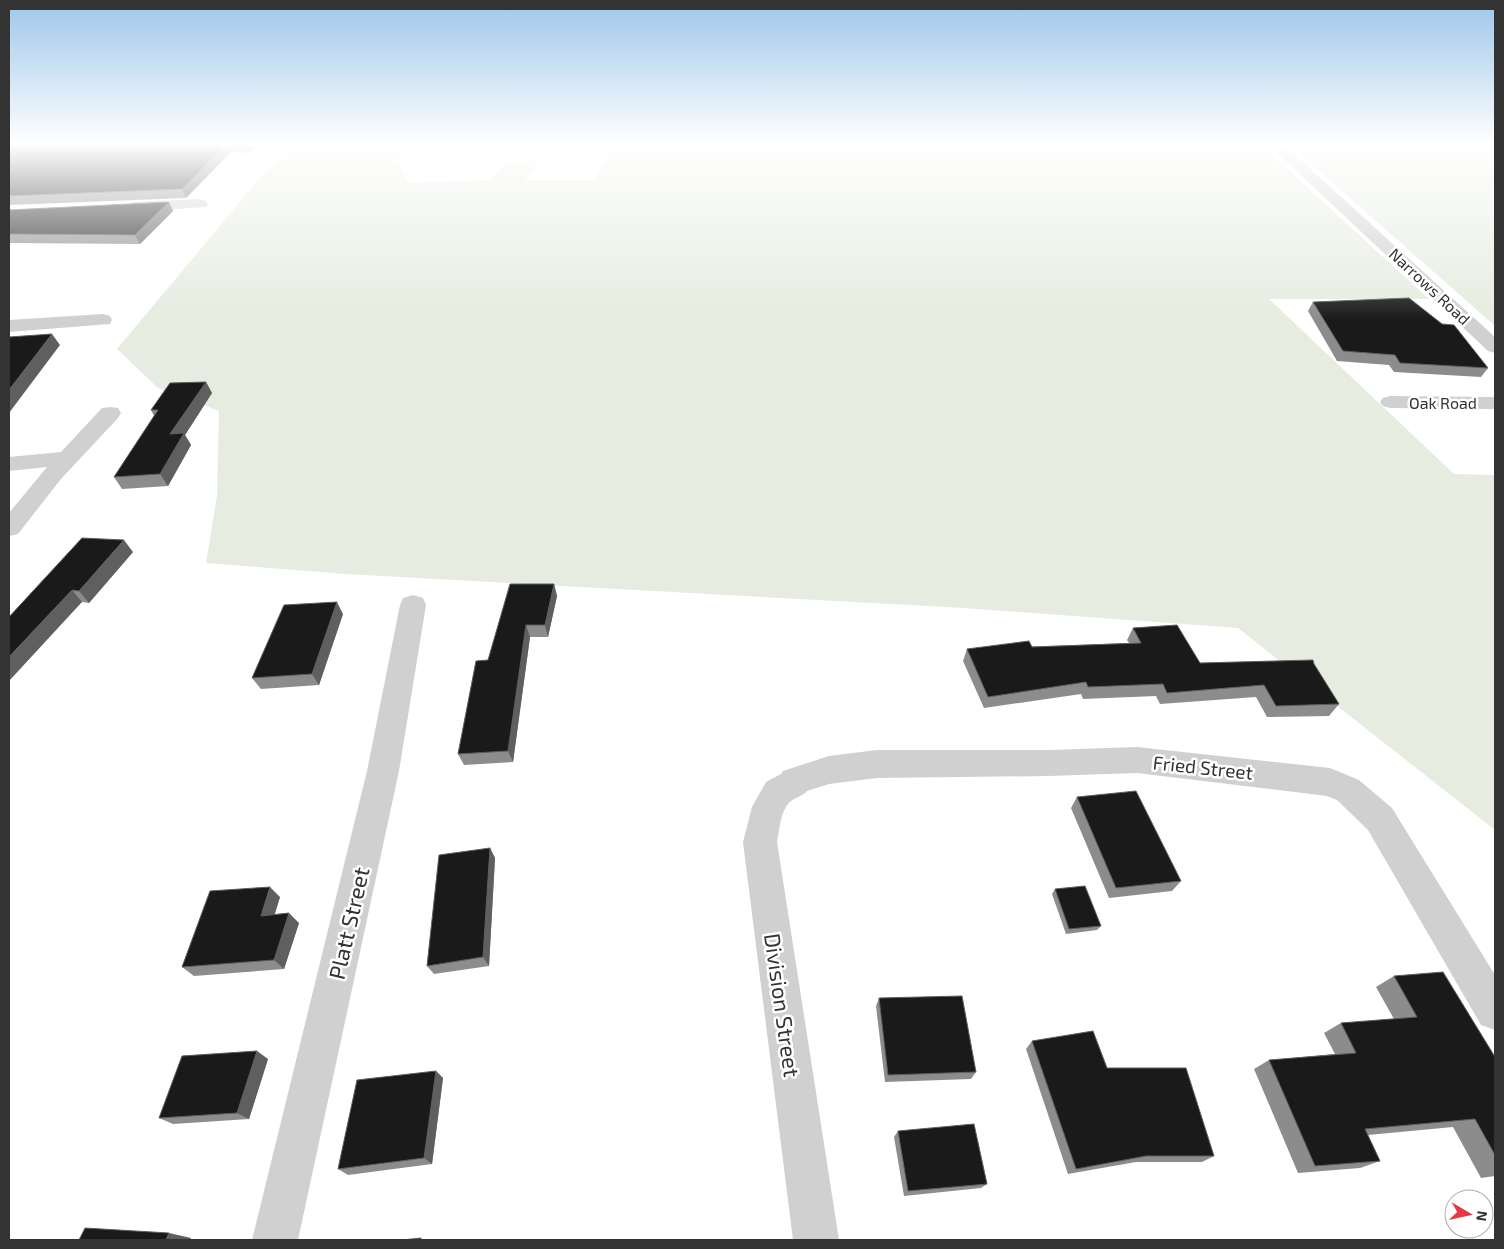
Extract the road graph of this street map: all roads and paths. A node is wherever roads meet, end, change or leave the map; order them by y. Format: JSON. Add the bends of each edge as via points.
{"nodes":[{"id":1,"x":1339,"y":203,"type":"edge"},
{"id":2,"x":200,"y":204,"type":"dead end"},
{"id":3,"x":113,"y":208,"type":"edge"},
{"id":4,"x":103,"y":320,"type":"dead end"},
{"id":5,"x":9,"y":326,"type":"edge"},
{"id":6,"x":1495,"y":347,"type":"edge"},
{"id":7,"x":1390,"y":402,"type":"dead end"},
{"id":8,"x":1495,"y":403,"type":"edge"},
{"id":9,"x":110,"y":413,"type":"dead end"},
{"id":10,"x":68,"y":458,"type":"junction"},
{"id":11,"x":9,"y":464,"type":"edge"},
{"id":12,"x":9,"y":528,"type":"edge"},
{"id":13,"x":413,"y":605,"type":"dead end"},
{"id":14,"x":794,"y":784,"type":"joint"},
{"id":15,"x":1495,"y":1010,"type":"edge"},
{"id":16,"x":275,"y":1240,"type":"edge"},
{"id":17,"x":816,"y":1240,"type":"edge"}],
"edges":[{"from":1,"to":6,"type":"street","name":"Narrows Road"},
{"from":2,"to":3,"type":"street"},
{"from":4,"to":5,"type":"street"},
{"from":7,"to":8,"type":"street","name":"Oak Road"},
{"from":9,"to":10,"type":"street"},
{"from":10,"to":11,"type":"street"},
{"from":10,"to":12,"type":"street"},
{"from":13,"to":16,"type":"street","name":"Platt Street","via":[[383,771]]},
{"from":14,"to":15,"type":"street","name":"Fried Street","via":[[794,781],[829,770],[877,764],[1137,760],[1330,782],[1348,790],[1380,819]]},
{"from":14,"to":17,"type":"street","name":"Division Street","via":[[785,786],[772,796],[760,842]]}]}
